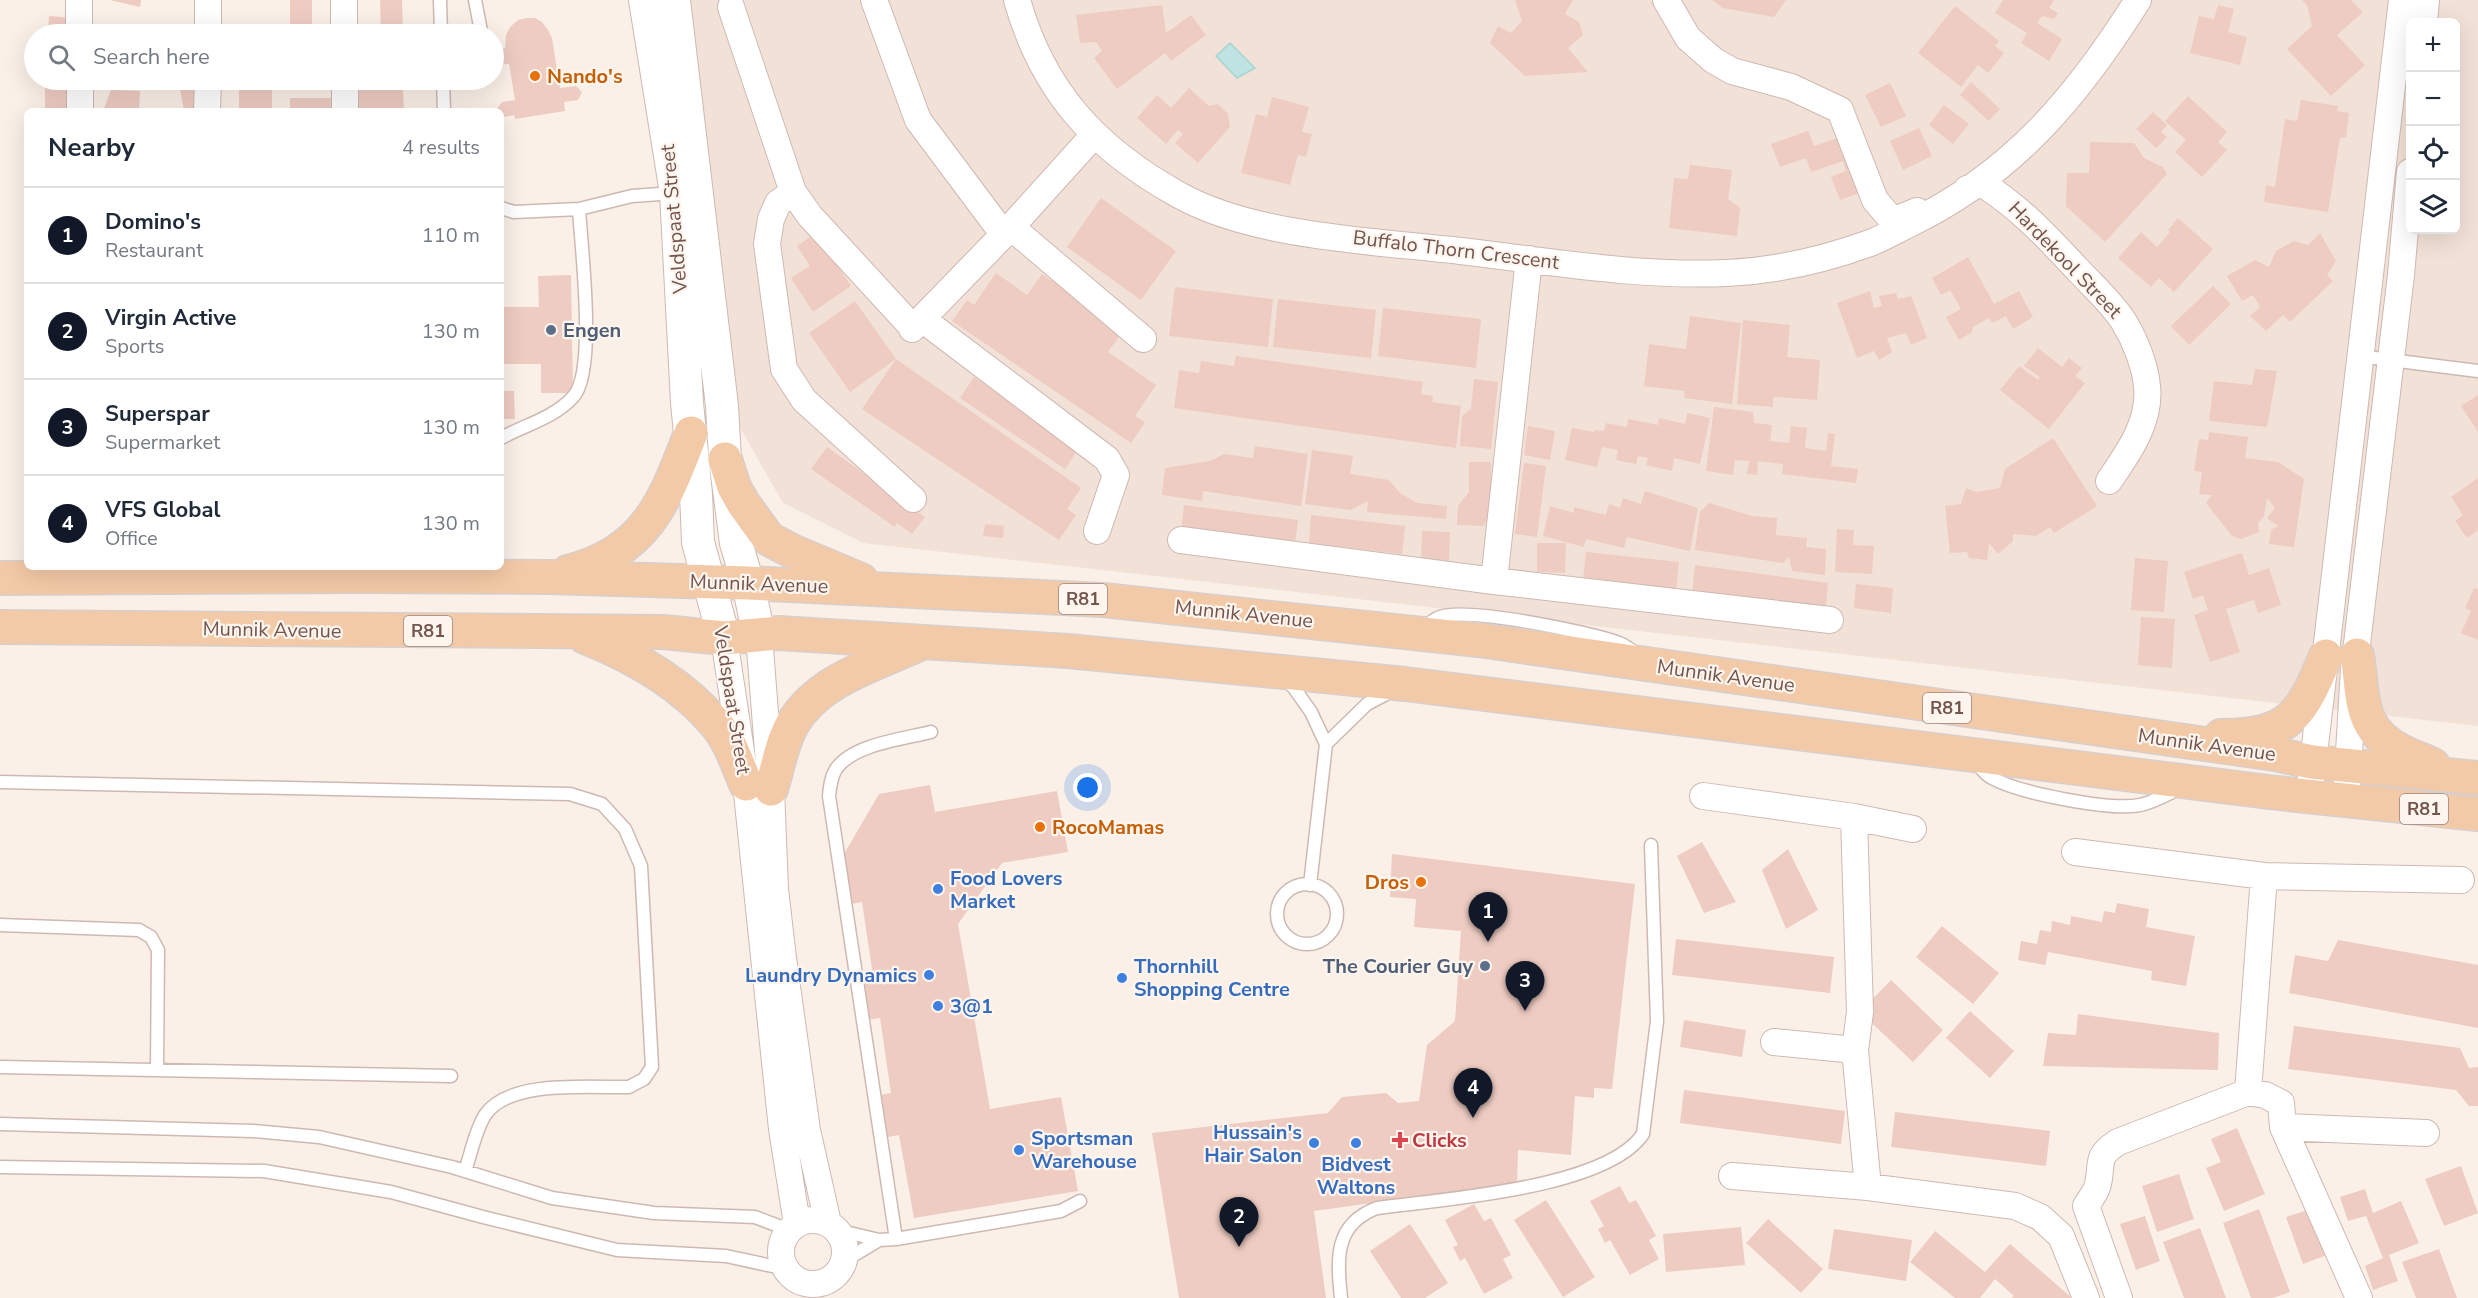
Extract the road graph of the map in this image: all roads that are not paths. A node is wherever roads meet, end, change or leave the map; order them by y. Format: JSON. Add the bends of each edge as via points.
{"nodes":[{"id":1,"x":79,"y":0,"type":"edge"},
{"id":2,"x":208,"y":0,"type":"edge"},
{"id":3,"x":344,"y":0,"type":"edge"},
{"id":4,"x":440,"y":0,"type":"edge"},
{"id":5,"x":475,"y":0,"type":"edge"},
{"id":6,"x":645,"y":0,"type":"edge"},
{"id":7,"x":674,"y":0,"type":"edge"},
{"id":8,"x":874,"y":0,"type":"edge"},
{"id":9,"x":1017,"y":0,"type":"edge"},
{"id":10,"x":1666,"y":0,"type":"edge"},
{"id":11,"x":2138,"y":0,"type":"edge"},
{"id":12,"x":2402,"y":0,"type":"edge"},
{"id":13,"x":2426,"y":0,"type":"edge"},
{"id":14,"x":731,"y":7,"type":"dead end"},
{"id":15,"x":2424,"y":18,"type":"edge"},
{"id":16,"x":79,"y":24,"type":"edge"},
{"id":17,"x":208,"y":24,"type":"edge"},
{"id":18,"x":344,"y":24,"type":"edge"},
{"id":19,"x":441,"y":24,"type":"edge"},
{"id":20,"x":480,"y":24,"type":"edge"},
{"id":21,"x":80,"y":90,"type":"edge"},
{"id":22,"x":208,"y":90,"type":"edge"},
{"id":23,"x":345,"y":90,"type":"edge"},
{"id":24,"x":443,"y":90,"type":"edge"},
{"id":25,"x":80,"y":108,"type":"edge"},
{"id":26,"x":207,"y":108,"type":"edge"},
{"id":27,"x":345,"y":108,"type":"edge"},
{"id":28,"x":444,"y":108,"type":"edge"},
{"id":29,"x":1094,"y":135,"type":"junction"},
{"id":30,"x":2409,"y":180,"type":"edge"},
{"id":31,"x":1981,"y":183,"type":"junction"},
{"id":32,"x":793,"y":192,"type":"junction"},
{"id":33,"x":676,"y":193,"type":"junction"},
{"id":34,"x":504,"y":209,"type":"edge"},
{"id":35,"x":579,"y":209,"type":"junction"},
{"id":36,"x":2374,"y":228,"type":"junction"},
{"id":37,"x":2405,"y":230,"type":"junction"},
{"id":38,"x":1007,"y":231,"type":"junction"},
{"id":39,"x":1529,"y":259,"type":"junction"},
{"id":40,"x":914,"y":327,"type":"junction"},
{"id":41,"x":1143,"y":339,"type":"dead end"},
{"id":42,"x":2359,"y":356,"type":"junction"},
{"id":43,"x":2391,"y":359,"type":"junction"},
{"id":44,"x":2478,"y":371,"type":"edge"},
{"id":45,"x":691,"y":433,"type":"junction"},
{"id":46,"x":504,"y":437,"type":"edge"},
{"id":47,"x":725,"y":459,"type":"junction"},
{"id":48,"x":2109,"y":481,"type":"dead end"},
{"id":49,"x":913,"y":499,"type":"dead end"},
{"id":50,"x":1097,"y":531,"type":"dead end"},
{"id":51,"x":1181,"y":540,"type":"dead end"},
{"id":52,"x":366,"y":571,"type":"edge"},
{"id":53,"x":549,"y":577,"type":"junction"},
{"id":54,"x":0,"y":578,"type":"edge"},
{"id":55,"x":1494,"y":580,"type":"junction"},
{"id":56,"x":707,"y":582,"type":"junction"},
{"id":57,"x":748,"y":583,"type":"junction"},
{"id":58,"x":877,"y":588,"type":"junction"},
{"id":59,"x":1830,"y":620,"type":"dead end"},
{"id":60,"x":0,"y":627,"type":"edge"},
{"id":61,"x":572,"y":632,"type":"junction"},
{"id":62,"x":759,"y":636,"type":"junction"},
{"id":63,"x":724,"y":638,"type":"junction"},
{"id":64,"x":922,"y":643,"type":"junction"},
{"id":65,"x":2341,"y":655,"type":"junction"},
{"id":66,"x":1278,"y":672,"type":"junction"},
{"id":67,"x":1405,"y":684,"type":"junction"},
{"id":68,"x":931,"y":732,"type":"dead end"},
{"id":69,"x":2141,"y":736,"type":"junction"},
{"id":70,"x":1326,"y":744,"type":"junction"},
{"id":71,"x":2312,"y":762,"type":"junction"},
{"id":72,"x":2348,"y":764,"type":"junction"},
{"id":73,"x":2465,"y":777,"type":"edge"},
{"id":74,"x":0,"y":782,"type":"edge"},
{"id":75,"x":758,"y":787,"type":"junction"},
{"id":76,"x":1703,"y":796,"type":"dead end"},
{"id":77,"x":2310,"y":796,"type":"junction"},
{"id":78,"x":2346,"y":801,"type":"junction"},
{"id":79,"x":2478,"y":814,"type":"edge"},
{"id":80,"x":1854,"y":818,"type":"junction"},
{"id":81,"x":1913,"y":829,"type":"dead end"},
{"id":82,"x":1651,"y":845,"type":"dead end"},
{"id":83,"x":2075,"y":852,"type":"dead end"},
{"id":84,"x":2264,"y":876,"type":"junction"},
{"id":85,"x":2461,"y":880,"type":"dead end"},
{"id":86,"x":1310,"y":885,"type":"junction"},
{"id":87,"x":0,"y":925,"type":"edge"},
{"id":88,"x":1774,"y":1042,"type":"dead end"},
{"id":89,"x":1855,"y":1050,"type":"junction"},
{"id":90,"x":0,"y":1067,"type":"edge"},
{"id":91,"x":157,"y":1070,"type":"junction"},
{"id":92,"x":451,"y":1076,"type":"dead end"},
{"id":93,"x":2248,"y":1092,"type":"junction"},
{"id":94,"x":0,"y":1124,"type":"edge"},
{"id":95,"x":2283,"y":1127,"type":"junction"},
{"id":96,"x":2426,"y":1134,"type":"dead end"},
{"id":97,"x":0,"y":1167,"type":"edge"},
{"id":98,"x":465,"y":1171,"type":"junction"},
{"id":99,"x":1732,"y":1176,"type":"dead end"},
{"id":100,"x":1868,"y":1187,"type":"junction"},
{"id":101,"x":1080,"y":1202,"type":"dead end"},
{"id":102,"x":793,"y":1227,"type":"junction"},
{"id":103,"x":833,"y":1227,"type":"junction"},
{"id":104,"x":896,"y":1239,"type":"junction"},
{"id":105,"x":879,"y":1240,"type":"junction"},
{"id":106,"x":836,"y":1279,"type":"edge"},
{"id":107,"x":799,"y":1283,"type":"edge"},
{"id":108,"x":1341,"y":1298,"type":"edge"},
{"id":109,"x":2086,"y":1298,"type":"edge"},
{"id":110,"x":2120,"y":1298,"type":"edge"},
{"id":111,"x":2359,"y":1298,"type":"edge"}],
"edges":[{"from":1,"to":16,"type":"street"},
{"from":2,"to":17,"type":"street"},
{"from":3,"to":18,"type":"street"},
{"from":4,"to":19,"type":"lane"},
{"from":5,"to":20,"type":"lane"},
{"from":6,"to":33,"type":"street","name":"Veldspaat Street"},
{"from":7,"to":47,"type":"street","name":"Veldspaat Street"},
{"from":8,"to":38,"type":"street","via":[[918,120]]},
{"from":9,"to":29,"type":"street","name":"Buffalo Thorn Crescent","via":[[1037,55],[1060,96]]},
{"from":10,"to":31,"type":"street","name":"Buffalo Thorn Crescent","via":[[1688,38],[1713,60],[1732,71],[1791,87],[1840,110],[1875,200],[1893,221]]},
{"from":11,"to":31,"type":"street","name":"Buffalo Thorn Crescent","via":[[2077,89],[2028,142]]},
{"from":12,"to":36,"type":"street"},
{"from":13,"to":15,"type":"street"},
{"from":14,"to":32,"type":"street"},
{"from":21,"to":25,"type":"street"},
{"from":22,"to":26,"type":"street"},
{"from":23,"to":27,"type":"street"},
{"from":24,"to":28,"type":"lane"},
{"from":29,"to":38,"type":"street"},
{"from":29,"to":39,"type":"street","name":"Buffalo Thorn Crescent","via":[[1179,195],[1222,214],[1333,236]]},
{"from":30,"to":37,"type":"street"},
{"from":31,"to":39,"type":"street","name":"Buffalo Thorn Crescent","via":[[1931,214],[1872,242],[1782,266],[1679,274]]},
{"from":31,"to":48,"type":"street","name":"Hardekool Street","via":[[2026,215],[2104,297],[2124,322],[2140,356],[2148,387],[2144,422]]},
{"from":32,"to":40,"type":"street","via":[[810,216]]},
{"from":32,"to":49,"type":"street","via":[[778,203],[767,244],[784,369],[804,400]]},
{"from":33,"to":35,"type":"lane","via":[[632,196]]},
{"from":33,"to":45,"type":"street","name":"Veldspaat Street"},
{"from":34,"to":35,"type":"lane","via":[[514,212]]},
{"from":35,"to":46,"type":"lane","via":[[587,349],[580,385],[560,407]]},
{"from":36,"to":37,"type":"street"},
{"from":36,"to":42,"type":"street"},
{"from":37,"to":43,"type":"street"},
{"from":38,"to":40,"type":"street"},
{"from":38,"to":41,"type":"street"},
{"from":39,"to":55,"type":"street"},
{"from":40,"to":50,"type":"street","via":[[1107,459],[1116,475]]},
{"from":42,"to":43,"type":"lane"},
{"from":42,"to":65,"type":"street"},
{"from":43,"to":44,"type":"lane"},
{"from":43,"to":65,"type":"street"},
{"from":45,"to":53,"type":"main road","via":[[664,501],[623,549],[589,567]]},
{"from":45,"to":56,"type":"street","name":"Veldspaat Street","via":[[698,542]]},
{"from":47,"to":57,"type":"street","name":"Veldspaat Street","via":[[736,543]]},
{"from":47,"to":58,"type":"main road","via":[[743,503],[769,539]]},
{"from":51,"to":55,"type":"street"},
{"from":52,"to":53,"type":"main road","name":"Munnik Avenue","number":"R81"},
{"from":52,"to":54,"type":"main road","name":"Munnik Avenue","number":"R81"},
{"from":53,"to":56,"type":"main road","name":"Munnik Avenue","number":"R81"},
{"from":55,"to":59,"type":"street"},
{"from":56,"to":57,"type":"main road","name":"Munnik Avenue","number":"R81"},
{"from":56,"to":63,"type":"street","name":"Veldspaat Street"},
{"from":57,"to":58,"type":"main road","name":"Munnik Avenue","number":"R81"},
{"from":57,"to":62,"type":"street","name":"Veldspaat Street"},
{"from":58,"to":69,"type":"main road","name":"Munnik Avenue","number":"R81","via":[[1103,600],[1416,633]]},
{"from":60,"to":61,"type":"main road","name":"Munnik Avenue","number":"R81"},
{"from":61,"to":63,"type":"main road","name":"Munnik Avenue","number":"R81","via":[[663,632]]},
{"from":61,"to":75,"type":"main road","via":[[622,652],[674,685],[716,723]]},
{"from":62,"to":63,"type":"main road","name":"Munnik Avenue","number":"R81"},
{"from":62,"to":64,"type":"main road","name":"Munnik Avenue","number":"R81","via":[[779,633]]},
{"from":62,"to":75,"type":"street","name":"Veldspaat Street"},
{"from":63,"to":75,"type":"street","name":"Veldspaat Street"},
{"from":64,"to":66,"type":"main road","name":"Munnik Avenue","number":"R81","via":[[1068,651]]},
{"from":64,"to":75,"type":"main road","via":[[836,681],[808,704]]},
{"from":65,"to":69,"type":"main road","via":[[2292,719],[2279,727],[2230,736]]},
{"from":65,"to":71,"type":"street"},
{"from":65,"to":72,"type":"street"},
{"from":65,"to":73,"type":"main road","via":[[2367,719],[2387,742]]},
{"from":66,"to":67,"type":"main road","name":"Munnik Avenue","number":"R81"},
{"from":66,"to":70,"type":"lane","via":[[1311,712]]},
{"from":67,"to":70,"type":"lane","via":[[1367,704]]},
{"from":67,"to":77,"type":"main road","name":"Munnik Avenue","number":"R81"},
{"from":68,"to":104,"type":"lane","via":[[877,745],[843,760],[831,780],[829,796]]},
{"from":69,"to":71,"type":"main road","name":"Munnik Avenue","number":"R81"},
{"from":70,"to":86,"type":"lane"},
{"from":71,"to":72,"type":"main road","name":"Munnik Avenue","number":"R81"},
{"from":71,"to":77,"type":"street"},
{"from":72,"to":73,"type":"main road","name":"Munnik Avenue","number":"R81"},
{"from":72,"to":78,"type":"street"},
{"from":74,"to":98,"type":"lane","via":[[570,794],[602,804],[625,828],[641,866],[652,1067],[644,1079],[629,1087],[527,1089],[505,1097],[486,1114]]},
{"from":75,"to":102,"type":"street","name":"Veldspaat Street","via":[[782,1129]]},
{"from":75,"to":103,"type":"street","name":"Veldspaat Street","via":[[807,1130]]},
{"from":76,"to":80,"type":"street"},
{"from":77,"to":78,"type":"main road","name":"Munnik Avenue","number":"R81"},
{"from":78,"to":79,"type":"main road","name":"Munnik Avenue","number":"R81"},
{"from":80,"to":81,"type":"street"},
{"from":80,"to":89,"type":"street","via":[[1860,1012]]},
{"from":82,"to":108,"type":"lane","via":[[1657,1022],[1643,1134],[1635,1145],[1604,1163],[1569,1176],[1524,1188],[1363,1213],[1352,1224],[1337,1258]]},
{"from":83,"to":84,"type":"street"},
{"from":84,"to":85,"type":"street"},
{"from":84,"to":93,"type":"street"},
{"from":86,"to":86,"type":"lane","via":[[1327,892],[1333,900],[1336,918],[1324,939],[1299,944],[1284,934],[1277,911],[1288,891]]},
{"from":87,"to":91,"type":"lane","via":[[139,930],[151,937],[158,950]]},
{"from":88,"to":89,"type":"street"},
{"from":89,"to":100,"type":"street"},
{"from":90,"to":91,"type":"lane"},
{"from":91,"to":92,"type":"lane"},
{"from":93,"to":95,"type":"street","via":[[2281,1103]]},
{"from":93,"to":110,"type":"street","via":[[2118,1142],[2104,1152],[2098,1186],[2086,1206]]},
{"from":94,"to":98,"type":"lane","via":[[253,1131],[319,1137]]},
{"from":95,"to":96,"type":"street"},
{"from":95,"to":111,"type":"street"},
{"from":97,"to":107,"type":"lane","via":[[264,1172],[391,1192],[617,1250],[726,1256]]},
{"from":98,"to":102,"type":"lane","via":[[552,1198],[654,1213],[755,1217]]},
{"from":99,"to":100,"type":"street"},
{"from":100,"to":109,"type":"street","via":[[2015,1206],[2040,1217],[2061,1236]]},
{"from":101,"to":104,"type":"lane","via":[[1061,1211]]},
{"from":102,"to":103,"type":"street","via":[[807,1220]]},
{"from":102,"to":107,"type":"street","via":[[783,1239],[782,1259]]},
{"from":103,"to":105,"type":"lane"},
{"from":103,"to":106,"type":"street","via":[[846,1250]]},
{"from":104,"to":105,"type":"lane"},
{"from":105,"to":106,"type":"lane"},
{"from":106,"to":107,"type":"street"}]}
